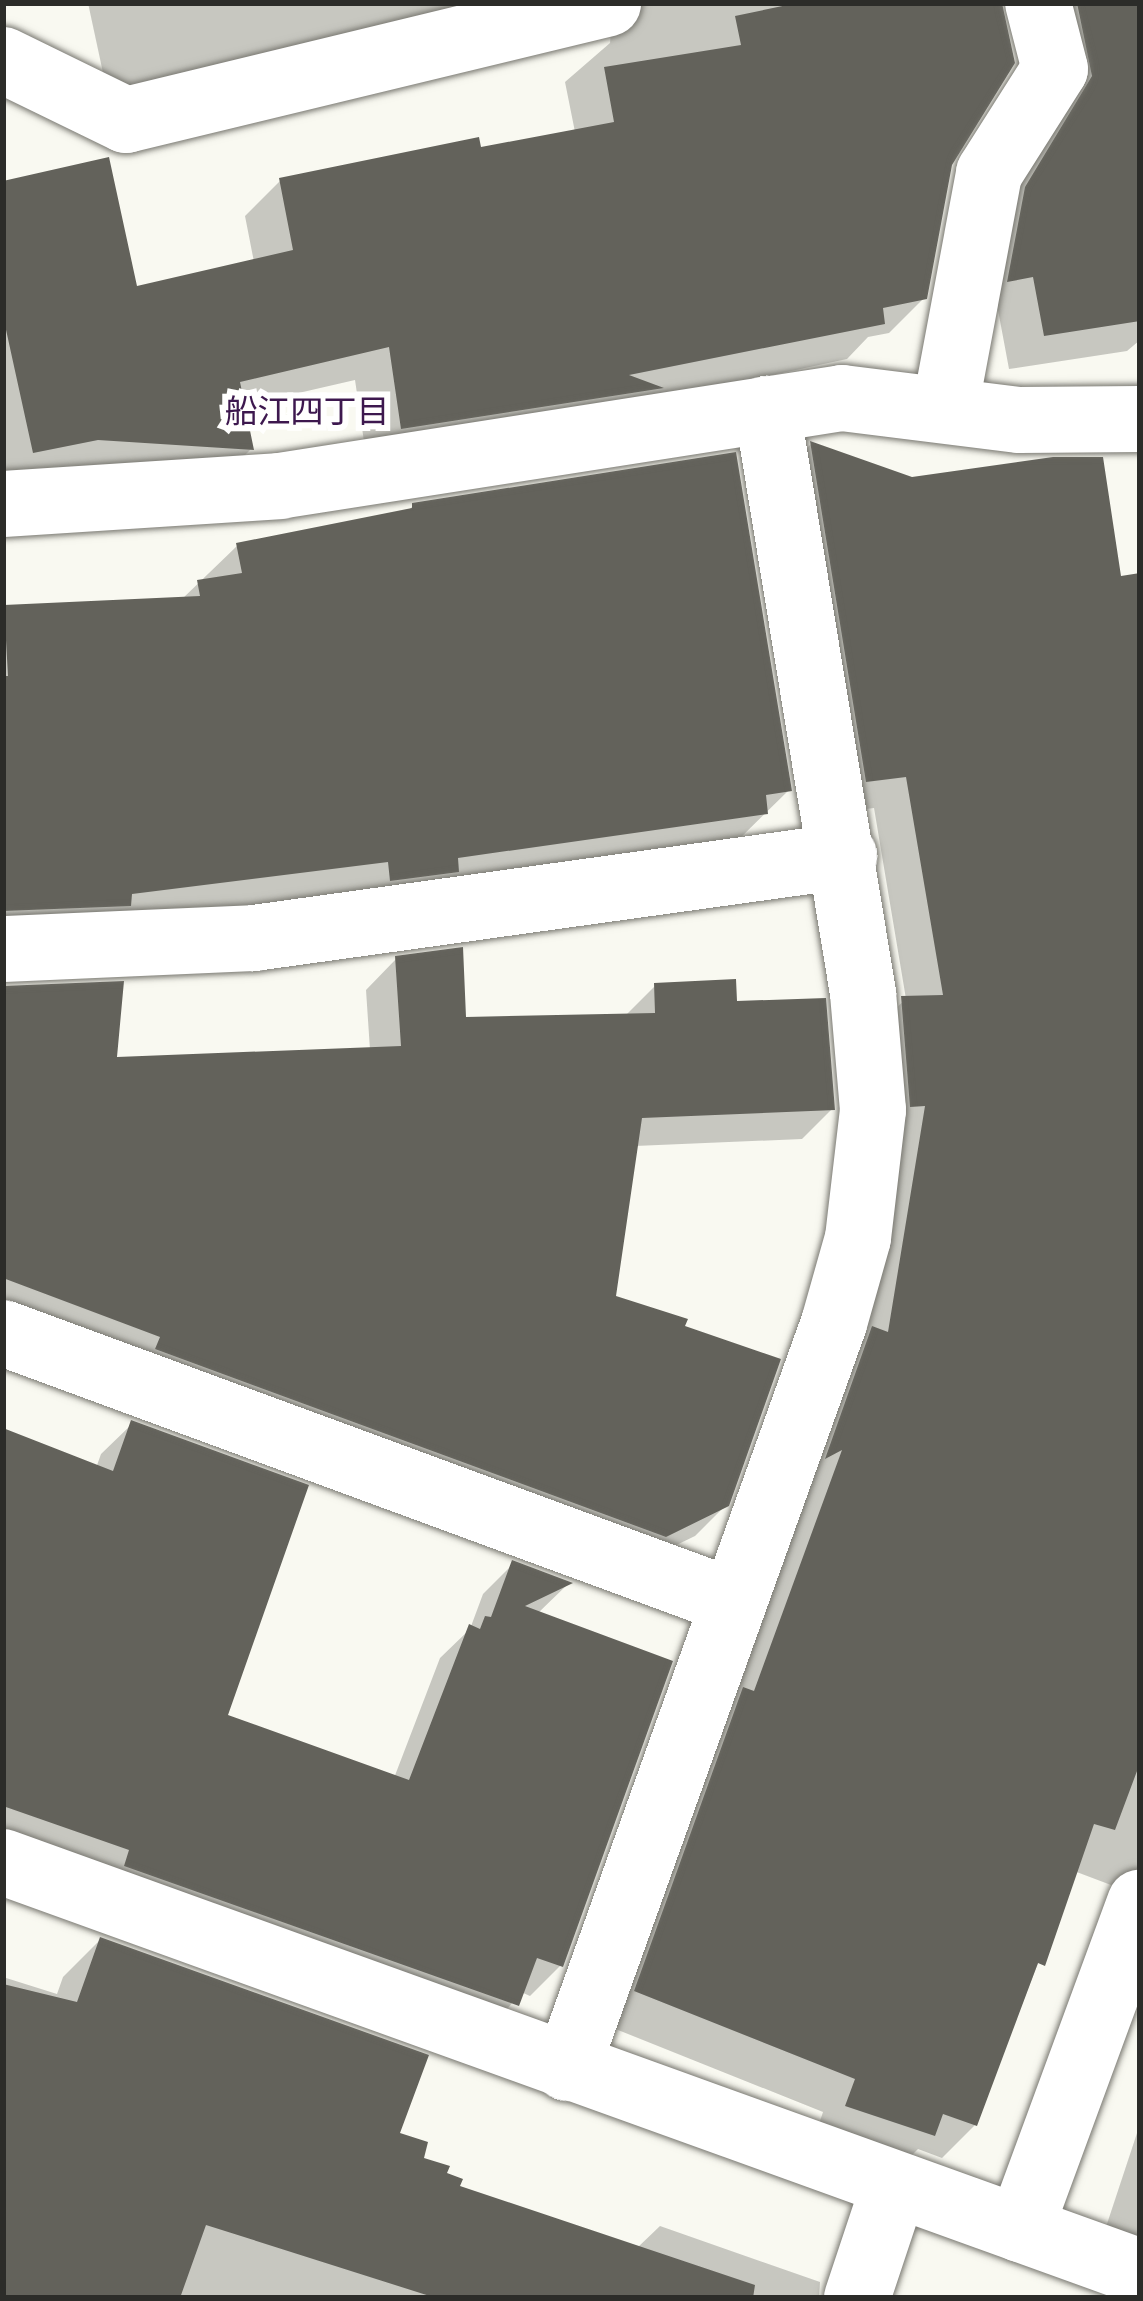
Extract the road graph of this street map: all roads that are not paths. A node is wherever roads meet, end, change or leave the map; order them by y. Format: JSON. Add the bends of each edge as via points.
{"nodes":[{"id":1,"x":608,"y":3,"type":"edge"},
{"id":2,"x":1038,"y":3,"type":"edge"},
{"id":3,"x":3,"y":59,"type":"edge"},
{"id":4,"x":767,"y":409,"type":"junction"},
{"id":5,"x":945,"y":410,"type":"junction"},
{"id":6,"x":1140,"y":419,"type":"edge"},
{"id":7,"x":3,"y":504,"type":"edge"},
{"id":8,"x":844,"y":856,"type":"junction"},
{"id":9,"x":3,"y":949,"type":"edge"},
{"id":10,"x":3,"y":1334,"type":"edge"},
{"id":11,"x":731,"y":1601,"type":"junction"},
{"id":12,"x":3,"y":1862,"type":"edge"},
{"id":13,"x":1140,"y":1901,"type":"edge"},
{"id":14,"x":567,"y":2068,"type":"junction"},
{"id":15,"x":894,"y":2187,"type":"junction"},
{"id":16,"x":1020,"y":2229,"type":"junction"},
{"id":17,"x":1140,"y":2272,"type":"edge"},
{"id":18,"x":856,"y":2298,"type":"edge"}],
"edges":[{"from":1,"to":3,"type":"street","via":[[126,120]]},
{"from":2,"to":5,"type":"street","via":[[1054,69],[989,172]]},
{"from":4,"to":5,"type":"street","via":[[842,398]]},
{"from":4,"to":7,"type":"street","via":[[279,486]]},
{"from":4,"to":8,"type":"street"},
{"from":5,"to":6,"type":"street","via":[[1019,420]]},
{"from":8,"to":9,"type":"street","via":[[254,938]]},
{"from":8,"to":11,"type":"street","via":[[872,1109],[859,1238]]},
{"from":10,"to":11,"type":"street"},
{"from":11,"to":14,"type":"street"},
{"from":12,"to":14,"type":"street"},
{"from":13,"to":16,"type":"street"},
{"from":14,"to":15,"type":"street"},
{"from":15,"to":16,"type":"street"},
{"from":15,"to":18,"type":"street"},
{"from":16,"to":17,"type":"street"}]}
